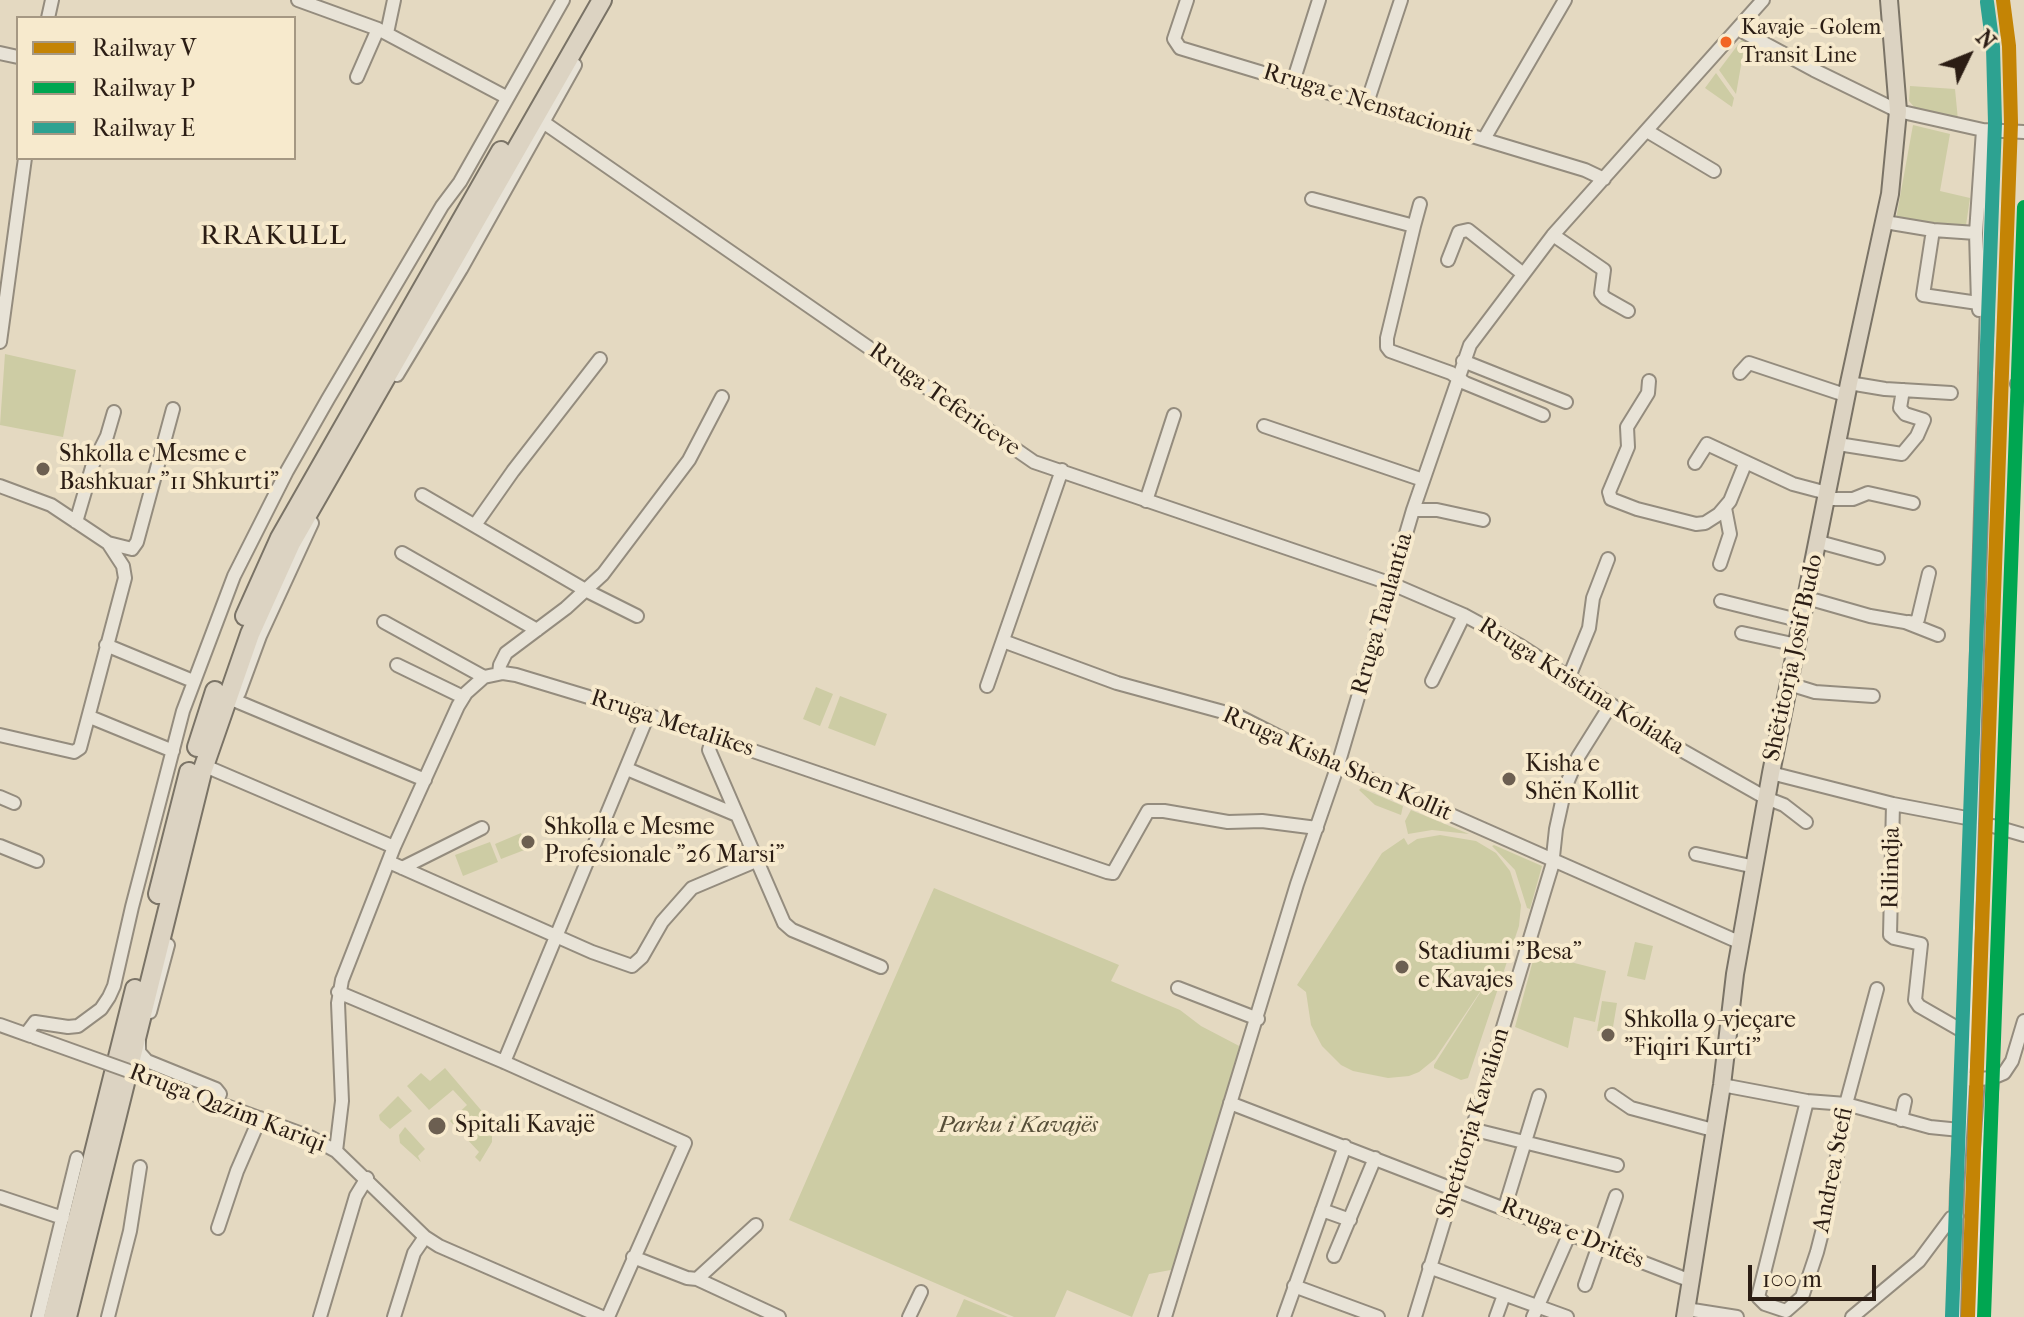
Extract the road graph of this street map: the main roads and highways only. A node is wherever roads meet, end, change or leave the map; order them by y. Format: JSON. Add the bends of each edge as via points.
{"nodes":[{"id":1,"x":588,"y":0,"type":"edge"},
{"id":2,"x":607,"y":0,"type":"edge"},
{"id":3,"x":1889,"y":0,"type":"edge"},
{"id":4,"x":1686,"y":1313,"type":"edge"},
{"id":5,"x":53,"y":1317,"type":"edge"},
{"id":6,"x":67,"y":1317,"type":"edge"}],
"edges":[{"from":1,"to":5,"type":"highway","via":[[287,525],[220,676],[190,769]]},
{"from":2,"to":6,"type":"highway","via":[[291,543],[250,634],[202,772]]},
{"from":3,"to":4,"type":"main road","name":"Shëtitorja Josif Budo","via":[[1898,111],[1885,222],[1766,798]]}]}
